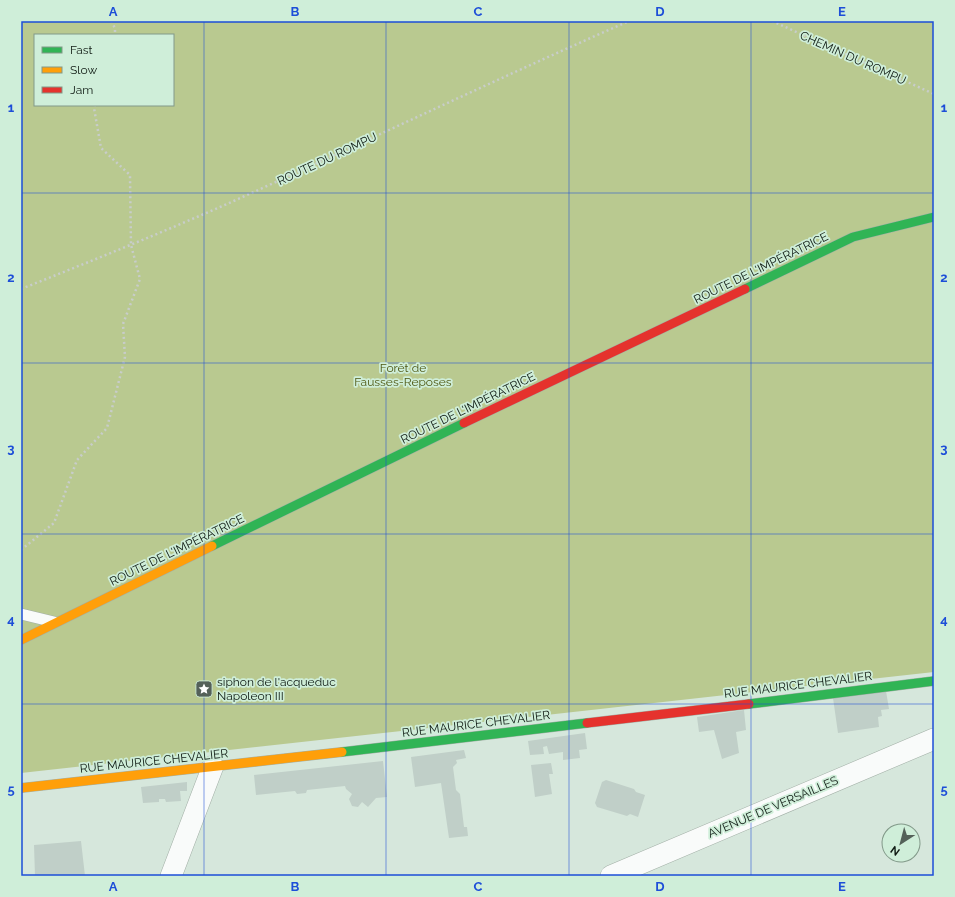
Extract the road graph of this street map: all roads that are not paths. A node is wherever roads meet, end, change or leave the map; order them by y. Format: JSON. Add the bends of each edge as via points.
{"nodes":[{"id":1,"x":934,"y":217,"type":"edge"},
{"id":2,"x":21,"y":614,"type":"edge"},
{"id":3,"x":57,"y":623,"type":"junction"},
{"id":4,"x":21,"y":640,"type":"edge"},
{"id":5,"x":934,"y":681,"type":"edge"},
{"id":6,"x":934,"y":739,"type":"edge"},
{"id":7,"x":213,"y":766,"type":"junction"},
{"id":8,"x":21,"y":788,"type":"edge"},
{"id":9,"x":171,"y":876,"type":"edge"},
{"id":10,"x":611,"y":876,"type":"edge"}],
"edges":[{"from":1,"to":3,"type":"street","name":"ROUTE DE L'IMPÉRATRICE","via":[[853,237],[496,407]]},
{"from":2,"to":3,"type":"lane"},
{"from":3,"to":4,"type":"street","name":"ROUTE DE L'IMPÉRATRICE"},
{"from":5,"to":7,"type":"street","name":"RUE MAURICE CHEVALIER"},
{"from":6,"to":10,"type":"street","name":"AVENUE DE VERSAILLES"},
{"from":7,"to":8,"type":"street","name":"RUE MAURICE CHEVALIER"},
{"from":7,"to":9,"type":"street"}]}
